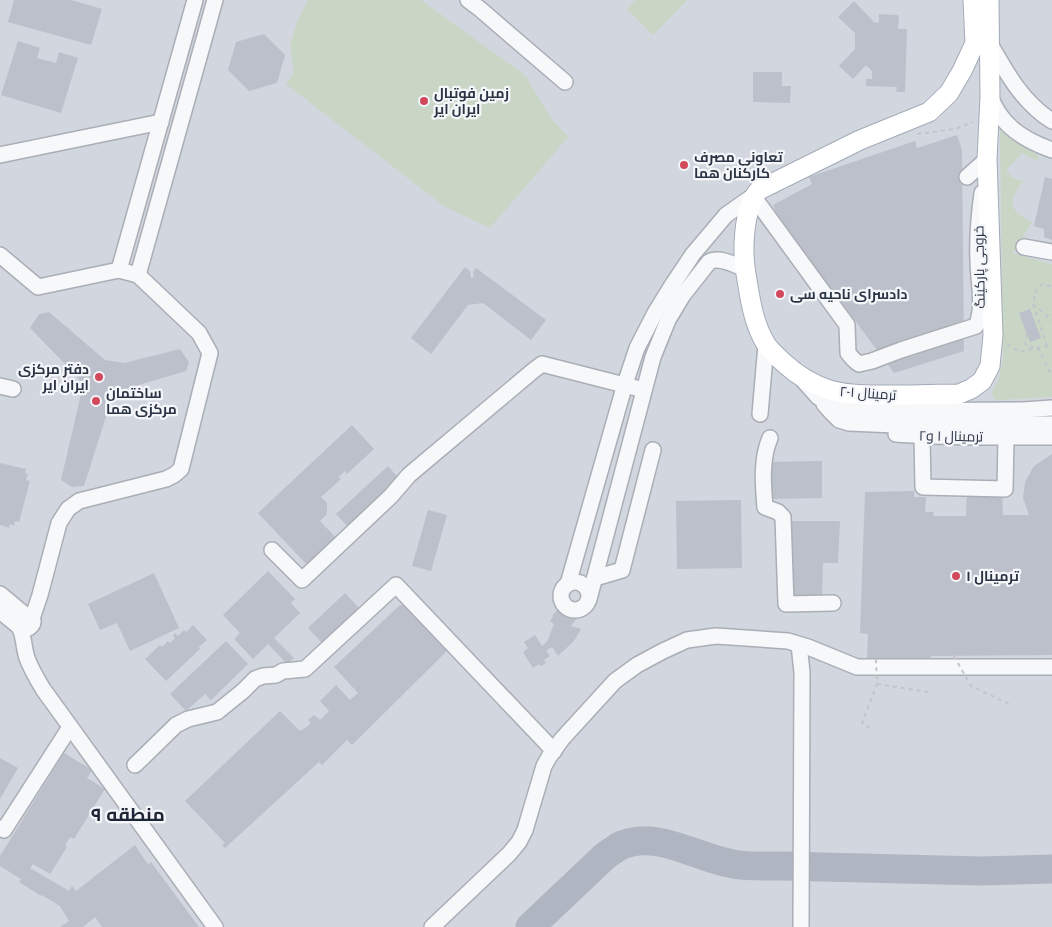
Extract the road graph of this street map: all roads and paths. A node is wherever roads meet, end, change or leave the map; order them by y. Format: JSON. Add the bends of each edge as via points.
{"nodes":[{"id":1,"x":195,"y":0,"type":"edge"},
{"id":2,"x":215,"y":0,"type":"edge"},
{"id":3,"x":468,"y":0,"type":"edge"},
{"id":4,"x":973,"y":0,"type":"edge"},
{"id":5,"x":989,"y":0,"type":"edge"},
{"id":6,"x":982,"y":43,"type":"junction"},
{"id":7,"x":565,"y":82,"type":"dead end"},
{"id":8,"x":990,"y":97,"type":"junction"},
{"id":9,"x":1052,"y":121,"type":"edge"},
{"id":10,"x":160,"y":122,"type":"junction"},
{"id":11,"x":1052,"y":150,"type":"edge"},
{"id":12,"x":0,"y":155,"type":"edge"},
{"id":13,"x":987,"y":159,"type":"junction"},
{"id":14,"x":967,"y":177,"type":"dead end"},
{"id":15,"x":754,"y":196,"type":"junction"},
{"id":16,"x":1024,"y":247,"type":"dead end"},
{"id":17,"x":1052,"y":252,"type":"edge"},
{"id":18,"x":0,"y":255,"type":"edge"},
{"id":19,"x":745,"y":269,"type":"junction"},
{"id":20,"x":119,"y":270,"type":"junction"},
{"id":21,"x":138,"y":275,"type":"junction"},
{"id":22,"x":1052,"y":287,"type":"edge"},
{"id":23,"x":1033,"y":304,"type":"junction"},
{"id":24,"x":1052,"y":320,"type":"edge"},
{"id":25,"x":1027,"y":334,"type":"dead end"},
{"id":26,"x":992,"y":335,"type":"junction"},
{"id":27,"x":766,"y":345,"type":"junction"},
{"id":28,"x":1052,"y":345,"type":"edge"},
{"id":29,"x":1047,"y":346,"type":"junction"},
{"id":30,"x":798,"y":374,"type":"junction"},
{"id":31,"x":1052,"y":376,"type":"edge"},
{"id":32,"x":625,"y":384,"type":"junction"},
{"id":33,"x":644,"y":390,"type":"junction"},
{"id":34,"x":818,"y":397,"type":"junction"},
{"id":35,"x":1052,"y":408,"type":"edge"},
{"id":36,"x":760,"y":414,"type":"dead end"},
{"id":37,"x":852,"y":423,"type":"junction"},
{"id":38,"x":1052,"y":424,"type":"edge"},
{"id":39,"x":922,"y":436,"type":"junction"},
{"id":40,"x":1006,"y":437,"type":"junction"},
{"id":41,"x":1052,"y":437,"type":"edge"},
{"id":42,"x":770,"y":438,"type":"dead end"},
{"id":43,"x":652,"y":450,"type":"dead end"},
{"id":44,"x":272,"y":550,"type":"dead end"},
{"id":45,"x":595,"y":578,"type":"junction"},
{"id":46,"x":568,"y":584,"type":"junction"},
{"id":47,"x":0,"y":594,"type":"edge"},
{"id":48,"x":589,"y":599,"type":"junction"},
{"id":49,"x":833,"y":603,"type":"dead end"},
{"id":50,"x":0,"y":611,"type":"edge"},
{"id":51,"x":25,"y":622,"type":"junction"},
{"id":52,"x":799,"y":645,"type":"junction"},
{"id":53,"x":954,"y":656,"type":"dead end"},
{"id":54,"x":876,"y":660,"type":"dead end"},
{"id":55,"x":1052,"y":667,"type":"edge"},
{"id":56,"x":877,"y":684,"type":"junction"},
{"id":57,"x":928,"y":692,"type":"dead end"},
{"id":58,"x":1009,"y":704,"type":"dead end"},
{"id":59,"x":70,"y":727,"type":"junction"},
{"id":60,"x":870,"y":728,"type":"dead end"},
{"id":61,"x":554,"y":751,"type":"junction"},
{"id":62,"x":136,"y":765,"type":"dead end"},
{"id":63,"x":0,"y":828,"type":"edge"},
{"id":64,"x":215,"y":927,"type":"edge"},
{"id":65,"x":432,"y":927,"type":"edge"},
{"id":66,"x":801,"y":927,"type":"edge"}],
"edges":[{"from":1,"to":10,"type":"street"},
{"from":2,"to":21,"type":"street"},
{"from":3,"to":7,"type":"street"},
{"from":4,"to":6,"type":"main road"},
{"from":5,"to":6,"type":"main road"},
{"from":6,"to":8,"type":"main road","name":"ترمینال ۱-۲"},
{"from":6,"to":9,"type":"street","via":[[1025,99]]},
{"from":6,"to":15,"type":"main road","via":[[949,93],[928,112],[860,140],[759,190]]},
{"from":8,"to":11,"type":"street","via":[[1000,116],[1017,132]]},
{"from":8,"to":13,"type":"main road","name":"ترمینال ۱-۲"},
{"from":10,"to":12,"type":"street"},
{"from":10,"to":20,"type":"street"},
{"from":13,"to":14,"type":"street"},
{"from":13,"to":15,"type":"street","name":"خروجی پارکینگ","via":[[978,218],[980,311],[976,326],[859,364],[848,353],[847,325]]},
{"from":13,"to":26,"type":"main road","name":"ترمینال ۱-۲"},
{"from":15,"to":19,"type":"main road","name":"ترمینال ۱-۲","via":[[745,230]]},
{"from":15,"to":32,"type":"street","via":[[726,215],[693,254],[637,348]]},
{"from":16,"to":17,"type":"street"},
{"from":18,"to":20,"type":"street","via":[[38,287]]},
{"from":19,"to":27,"type":"main road","name":"ترمینال ۱-۲","via":[[752,308]]},
{"from":19,"to":33,"type":"street","via":[[714,259],[709,262],[668,320]]},
{"from":20,"to":21,"type":"street"},
{"from":21,"to":51,"type":"street","via":[[200,333],[210,353],[181,469],[166,479],[79,501],[68,509],[59,522],[40,595]]},
{"from":22,"to":23,"type":"path","via":[[1043,284],[1037,288]]},
{"from":23,"to":24,"type":"path"},
{"from":23,"to":29,"type":"path"},
{"from":25,"to":31,"type":"path","via":[[1027,347],[1038,348]]},
{"from":26,"to":29,"type":"path","via":[[1020,352]]},
{"from":26,"to":30,"type":"main road","name":"ترمینال ۱-۲","via":[[990,366],[982,381],[959,394],[853,394],[829,390]]},
{"from":27,"to":30,"type":"main road","name":"ترمینال ۱-۲"},
{"from":27,"to":36,"type":"street"},
{"from":28,"to":29,"type":"path"},
{"from":30,"to":34,"type":"street","name":"ترمینال ۱ و۲"},
{"from":32,"to":33,"type":"street"},
{"from":32,"to":44,"type":"street","via":[[542,364],[409,475],[302,580]]},
{"from":32,"to":46,"type":"street"},
{"from":33,"to":45,"type":"street"},
{"from":34,"to":35,"type":"street","via":[[842,409],[864,411]]},
{"from":34,"to":37,"type":"street","name":"ترمینال ۱ و۲","via":[[840,420]]},
{"from":37,"to":38,"type":"street"},
{"from":37,"to":39,"type":"street","name":"ترمینال ۱ و۲","via":[[874,433]]},
{"from":39,"to":40,"type":"street","name":"ترمینال ۱ و۲"},
{"from":39,"to":40,"type":"street","via":[[923,487],[1006,489]]},
{"from":40,"to":41,"type":"street","name":"ترمینال ۱ و۲"},
{"from":42,"to":49,"type":"street","via":[[763,485],[765,507],[784,517],[786,604]]},
{"from":43,"to":45,"type":"street","via":[[622,570]]},
{"from":45,"to":48,"type":"street"},
{"from":46,"to":48,"type":"street","via":[[579,582],[584,585]]},
{"from":46,"to":48,"type":"street","via":[[562,593],[567,608],[583,608]]},
{"from":47,"to":51,"type":"street"},
{"from":50,"to":51,"type":"street"},
{"from":51,"to":59,"type":"street","via":[[32,669]]},
{"from":52,"to":55,"type":"street","via":[[856,667]]},
{"from":52,"to":61,"type":"street","via":[[788,641],[716,636],[686,640],[637,665],[615,681]]},
{"from":52,"to":66,"type":"street","via":[[802,672]]},
{"from":53,"to":58,"type":"path","bridge":true,"via":[[971,686]]},
{"from":54,"to":56,"type":"path","bridge":true},
{"from":56,"to":57,"type":"path"},
{"from":56,"to":60,"type":"path","bridge":true,"via":[[862,723]]},
{"from":59,"to":63,"type":"street","via":[[4,830]]},
{"from":59,"to":64,"type":"street"},
{"from":61,"to":62,"type":"street","via":[[396,585],[305,670],[283,671],[254,679],[217,712],[176,725]]},
{"from":61,"to":65,"type":"street","via":[[544,766],[519,842]]}]}
